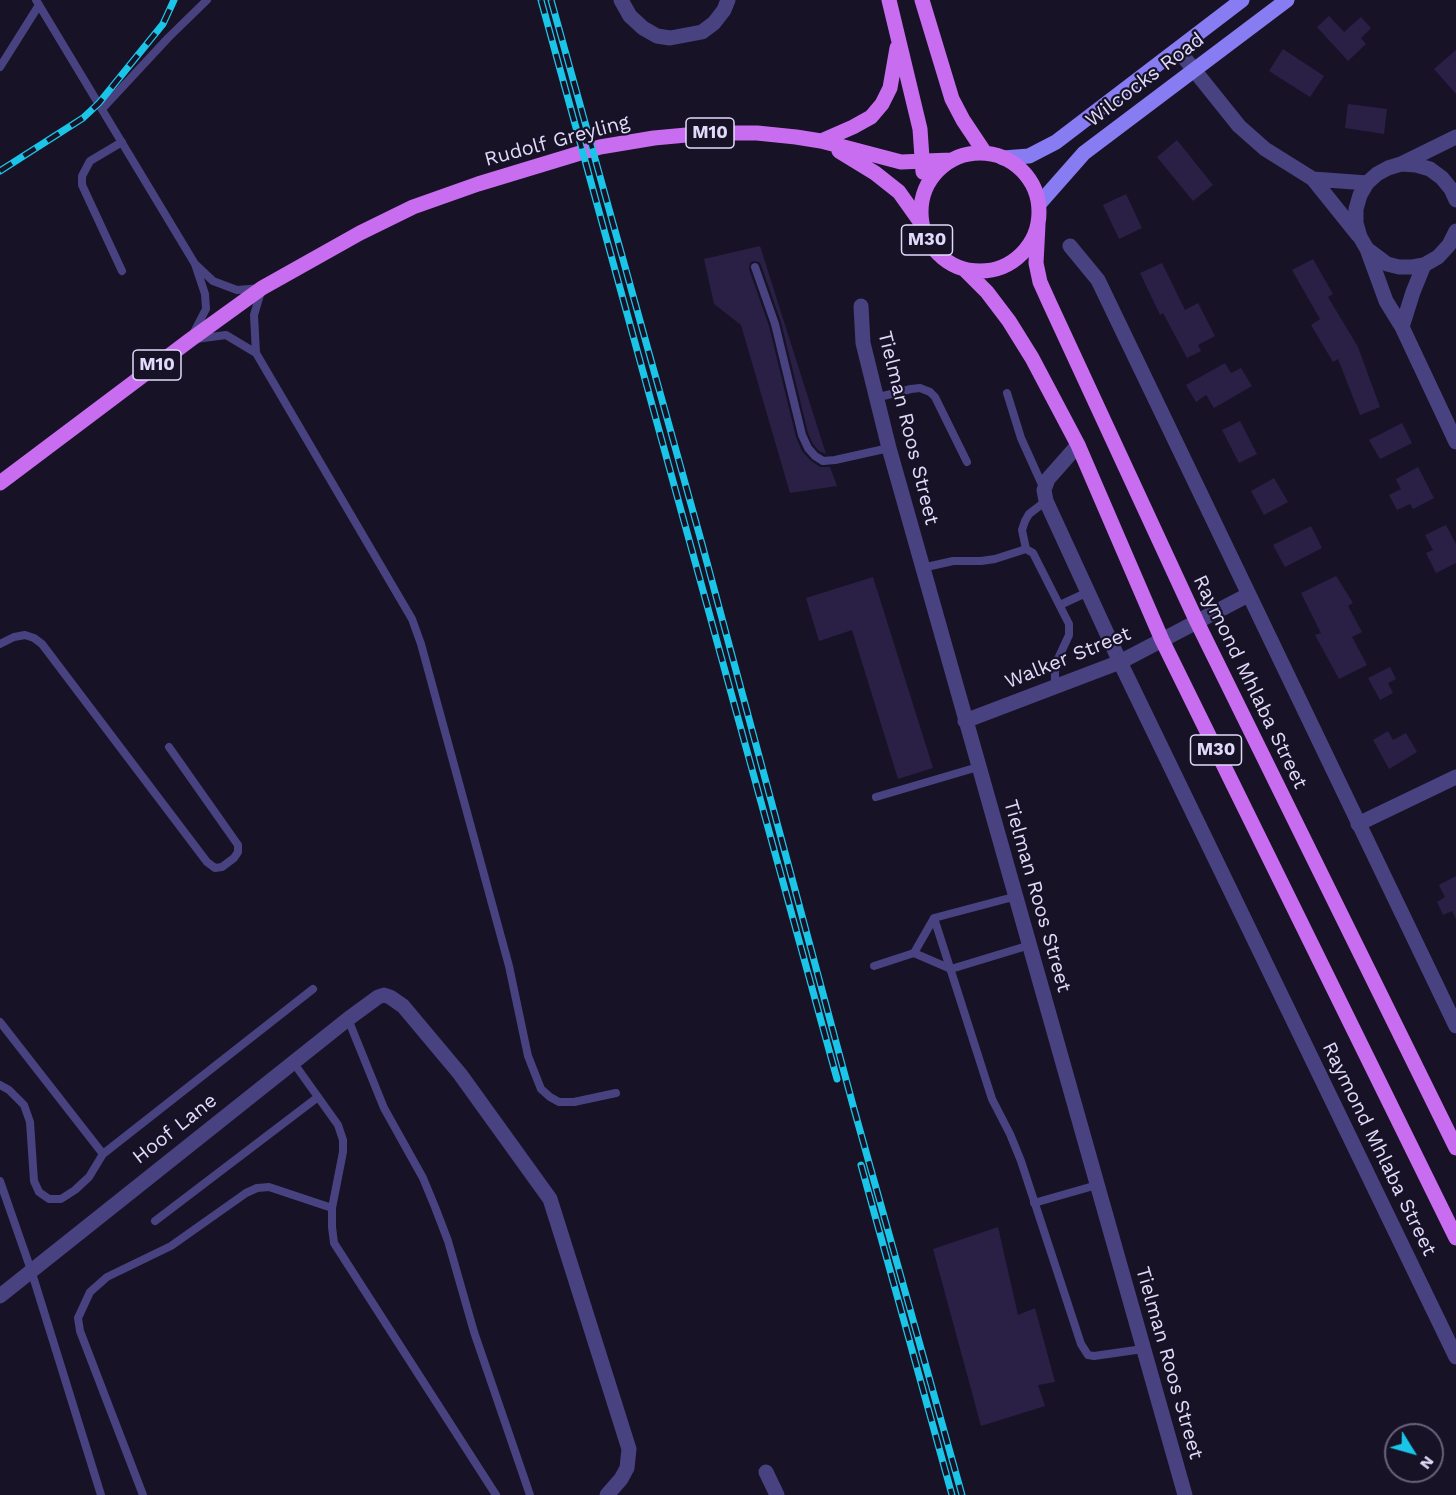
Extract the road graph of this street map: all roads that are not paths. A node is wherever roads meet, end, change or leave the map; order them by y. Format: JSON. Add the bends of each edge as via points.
{"nodes":[{"id":1,"x":207,"y":0,"type":"edge"},
{"id":2,"x":621,"y":0,"type":"edge"},
{"id":3,"x":728,"y":0,"type":"edge"},
{"id":4,"x":889,"y":0,"type":"edge"},
{"id":5,"x":922,"y":0,"type":"edge"},
{"id":6,"x":1242,"y":0,"type":"edge"},
{"id":7,"x":1287,"y":0,"type":"edge"},
{"id":8,"x":37,"y":3,"type":"edge"},
{"id":9,"x":898,"y":35,"type":"junction"},
{"id":10,"x":1178,"y":50,"type":"junction"},
{"id":11,"x":0,"y":67,"type":"edge"},
{"id":12,"x":1194,"y":70,"type":"junction"},
{"id":13,"x":102,"y":109,"type":"junction"},
{"id":14,"x":1456,"y":137,"type":"edge"},
{"id":15,"x":820,"y":141,"type":"junction"},
{"id":16,"x":122,"y":142,"type":"junction"},
{"id":17,"x":986,"y":153,"type":"junction"},
{"id":18,"x":1004,"y":158,"type":"junction"},
{"id":19,"x":951,"y":160,"type":"junction"},
{"id":20,"x":922,"y":162,"type":"junction"},
{"id":21,"x":1401,"y":165,"type":"junction"},
{"id":22,"x":1313,"y":179,"type":"junction"},
{"id":23,"x":1367,"y":183,"type":"junction"},
{"id":24,"x":1454,"y":188,"type":"edge"},
{"id":25,"x":924,"y":193,"type":"junction"},
{"id":26,"x":1039,"y":204,"type":"junction"},
{"id":27,"x":922,"y":225,"type":"junction"},
{"id":28,"x":1038,"y":225,"type":"junction"},
{"id":29,"x":1454,"y":241,"type":"edge"},
{"id":30,"x":1363,"y":243,"type":"junction"},
{"id":31,"x":1070,"y":246,"type":"dead end"},
{"id":32,"x":195,"y":264,"type":"junction"},
{"id":33,"x":1424,"y":265,"type":"junction"},
{"id":34,"x":755,"y":267,"type":"dead end"},
{"id":35,"x":965,"y":270,"type":"junction"},
{"id":36,"x":122,"y":271,"type":"dead end"},
{"id":37,"x":262,"y":288,"type":"junction"},
{"id":38,"x":861,"y":306,"type":"dead end"},
{"id":39,"x":1402,"y":327,"type":"junction"},
{"id":40,"x":190,"y":339,"type":"junction"},
{"id":41,"x":256,"y":353,"type":"junction"},
{"id":42,"x":1007,"y":393,"type":"dead end"},
{"id":43,"x":875,"y":398,"type":"junction"},
{"id":44,"x":1456,"y":442,"type":"edge"},
{"id":45,"x":1078,"y":445,"type":"junction"},
{"id":46,"x":889,"y":448,"type":"junction"},
{"id":47,"x":967,"y":462,"type":"dead end"},
{"id":48,"x":0,"y":483,"type":"edge"},
{"id":49,"x":1045,"y":496,"type":"junction"},
{"id":50,"x":1026,"y":549,"type":"junction"},
{"id":51,"x":922,"y":568,"type":"junction"},
{"id":52,"x":1088,"y":592,"type":"junction"},
{"id":53,"x":1248,"y":595,"type":"junction"},
{"id":54,"x":1060,"y":605,"type":"junction"},
{"id":55,"x":1197,"y":622,"type":"junction"},
{"id":56,"x":1162,"y":640,"type":"junction"},
{"id":57,"x":0,"y":644,"type":"edge"},
{"id":58,"x":1120,"y":662,"type":"junction"},
{"id":59,"x":1055,"y":687,"type":"junction"},
{"id":60,"x":965,"y":721,"type":"junction"},
{"id":61,"x":170,"y":747,"type":"dead end"},
{"id":62,"x":978,"y":767,"type":"junction"},
{"id":63,"x":1456,"y":777,"type":"edge"},
{"id":64,"x":876,"y":797,"type":"dead end"},
{"id":65,"x":1358,"y":824,"type":"junction"},
{"id":66,"x":1017,"y":897,"type":"junction"},
{"id":67,"x":934,"y":918,"type":"junction"},
{"id":68,"x":1030,"y":945,"type":"junction"},
{"id":69,"x":914,"y":953,"type":"junction"},
{"id":70,"x":874,"y":966,"type":"dead end"},
{"id":71,"x":951,"y":969,"type":"junction"},
{"id":72,"x":313,"y":989,"type":"dead end"},
{"id":73,"x":348,"y":1019,"type":"junction"},
{"id":74,"x":0,"y":1022,"type":"edge"},
{"id":75,"x":1456,"y":1026,"type":"edge"},
{"id":76,"x":293,"y":1062,"type":"junction"},
{"id":77,"x":0,"y":1085,"type":"edge"},
{"id":78,"x":616,"y":1093,"type":"dead end"},
{"id":79,"x":318,"y":1097,"type":"junction"},
{"id":80,"x":1456,"y":1148,"type":"edge"},
{"id":81,"x":103,"y":1154,"type":"junction"},
{"id":82,"x":0,"y":1181,"type":"edge"},
{"id":83,"x":1097,"y":1185,"type":"junction"},
{"id":84,"x":1034,"y":1203,"type":"junction"},
{"id":85,"x":332,"y":1208,"type":"junction"},
{"id":86,"x":155,"y":1221,"type":"dead end"},
{"id":87,"x":1456,"y":1238,"type":"edge"},
{"id":88,"x":31,"y":1270,"type":"junction"},
{"id":89,"x":0,"y":1296,"type":"edge"},
{"id":90,"x":1143,"y":1349,"type":"junction"},
{"id":91,"x":1456,"y":1357,"type":"edge"},
{"id":92,"x":766,"y":1472,"type":"dead end"},
{"id":93,"x":101,"y":1495,"type":"edge"},
{"id":94,"x":143,"y":1495,"type":"edge"},
{"id":95,"x":496,"y":1495,"type":"edge"},
{"id":96,"x":530,"y":1495,"type":"edge"},
{"id":97,"x":607,"y":1495,"type":"edge"},
{"id":98,"x":777,"y":1495,"type":"edge"},
{"id":99,"x":1185,"y":1495,"type":"edge"}],
"edges":[{"from":1,"to":13,"type":"lane"},
{"from":2,"to":3,"type":"street","via":[[643,28],[670,38],[702,32],[714,23]]},
{"from":4,"to":9,"type":"main road","name":"Raymond Mhlaba Street","number":"M30"},
{"from":5,"to":17,"type":"main road","via":[[952,99]]},
{"from":6,"to":10,"type":"street","name":"Wilcocks Road"},
{"from":7,"to":12,"type":"street","name":"Wilcocks Road"},
{"from":8,"to":11,"type":"lane"},
{"from":8,"to":13,"type":"lane"},
{"from":9,"to":15,"type":"main road","via":[[890,88],[882,104],[871,117]]},
{"from":9,"to":20,"type":"main road","name":"Raymond Mhlaba Street","number":"M30","via":[[920,129]]},
{"from":10,"to":12,"type":"street"},
{"from":10,"to":18,"type":"street","name":"Wilcocks Road","via":[[1056,142],[1029,156]]},
{"from":12,"to":22,"type":"street","via":[[1239,126],[1265,149]]},
{"from":12,"to":26,"type":"street","name":"Wilcocks Road","via":[[1084,153]]},
{"from":13,"to":16,"type":"lane"},
{"from":14,"to":21,"type":"street"},
{"from":15,"to":20,"type":"main road","name":"Rudolf Greyling","number":"M10","via":[[901,162]]},
{"from":15,"to":27,"type":"main road","name":"Rudolf Greyling","number":"M10","via":[[899,192]]},
{"from":15,"to":37,"type":"main road","name":"Rudolf Greyling","number":"M10","via":[[757,134],[708,134],[600,147],[413,207]]},
{"from":16,"to":32,"type":"lane"},
{"from":16,"to":36,"type":"lane","via":[[90,161],[82,176],[82,185]]},
{"from":17,"to":18,"type":"main road","name":"Raymond Mhlaba Street","number":"M30"},
{"from":17,"to":19,"type":"main road","name":"Raymond Mhlaba Street","number":"M30"},
{"from":18,"to":26,"type":"main road","name":"Raymond Mhlaba Street","number":"M30","via":[[1033,185]]},
{"from":19,"to":20,"type":"main road","name":"Rudolf Greyling","number":"M10"},
{"from":19,"to":25,"type":"main road","via":[[932,178]]},
{"from":20,"to":25,"type":"main road","name":"Raymond Mhlaba Street","number":"M30"},
{"from":21,"to":23,"type":"street","via":[[1377,174]]},
{"from":21,"to":24,"type":"street","via":[[1430,169]]},
{"from":22,"to":23,"type":"street"},
{"from":22,"to":30,"type":"street"},
{"from":23,"to":30,"type":"street","via":[[1356,209]]},
{"from":25,"to":27,"type":"main road","name":"Raymond Mhlaba Street","number":"M30"},
{"from":26,"to":28,"type":"main road","name":"Raymond Mhlaba Street","number":"M30"},
{"from":27,"to":35,"type":"main road","name":"Raymond Mhlaba Street","number":"M30","via":[[937,254]]},
{"from":28,"to":35,"type":"main road","name":"Raymond Mhlaba Street","number":"M30","via":[[1019,257],[1003,267],[984,272]]},
{"from":28,"to":55,"type":"main road","name":"Raymond Mhlaba Street","number":"M30","via":[[1036,263],[1040,282]]},
{"from":29,"to":33,"type":"street"},
{"from":30,"to":33,"type":"street","via":[[1387,264]]},
{"from":30,"to":39,"type":"street","via":[[1382,292]]},
{"from":31,"to":53,"type":"street","name":"Raymond Mhlaba Street","via":[[1098,280]]},
{"from":32,"to":37,"type":"lane","via":[[213,281],[237,290]]},
{"from":32,"to":40,"type":"lane","via":[[206,309]]},
{"from":33,"to":39,"type":"street"},
{"from":34,"to":46,"type":"lane","via":[[775,324],[808,448],[823,461]]},
{"from":35,"to":45,"type":"main road","name":"Raymond Mhlaba Street","number":"M30","via":[[1009,321]]},
{"from":37,"to":40,"type":"main road","number":"M10"},
{"from":37,"to":41,"type":"lane","via":[[254,315]]},
{"from":38,"to":43,"type":"street","name":"Tielman Roos Street","via":[[863,343]]},
{"from":39,"to":44,"type":"street"},
{"from":40,"to":41,"type":"lane","via":[[226,335]]},
{"from":40,"to":48,"type":"main road","number":"M10"},
{"from":41,"to":78,"type":"lane","via":[[412,619],[422,644],[509,966],[528,1056],[541,1089],[559,1102]]},
{"from":42,"to":49,"type":"lane"},
{"from":43,"to":46,"type":"street","name":"Tielman Roos Street"},
{"from":43,"to":47,"type":"lane","via":[[920,388],[930,392]]},
{"from":45,"to":49,"type":"street","via":[[1048,479]]},
{"from":45,"to":56,"type":"main road","name":"Raymond Mhlaba Street","number":"M30"},
{"from":46,"to":51,"type":"street","name":"Tielman Roos Street"},
{"from":49,"to":50,"type":"lane","via":[[1025,521],[1022,530]]},
{"from":49,"to":52,"type":"street","name":"Raymond Mhlaba Street"},
{"from":50,"to":51,"type":"lane","via":[[995,559],[953,561]]},
{"from":50,"to":54,"type":"lane","via":[[1038,559]]},
{"from":51,"to":60,"type":"street","name":"Tielman Roos Street"},
{"from":52,"to":54,"type":"lane"},
{"from":52,"to":58,"type":"street","name":"Raymond Mhlaba Street"},
{"from":53,"to":55,"type":"street","name":"Walker Street"},
{"from":53,"to":65,"type":"street","name":"Raymond Mhlaba Street"},
{"from":54,"to":59,"type":"lane","via":[[1069,635],[1057,661]]},
{"from":55,"to":56,"type":"street","name":"Walker Street"},
{"from":55,"to":80,"type":"main road","name":"Raymond Mhlaba Street","number":"M30"},
{"from":56,"to":58,"type":"street","name":"Walker Street"},
{"from":56,"to":87,"type":"main road","name":"Raymond Mhlaba Street","number":"M30"},
{"from":57,"to":61,"type":"lane","via":[[25,635],[42,644],[207,862],[215,868],[222,867],[234,858],[238,845]]},
{"from":58,"to":59,"type":"street","name":"Walker Street"},
{"from":58,"to":91,"type":"street","name":"Raymond Mhlaba Street"},
{"from":59,"to":60,"type":"street","name":"Walker Street"},
{"from":60,"to":62,"type":"street","name":"Tielman Roos Street"},
{"from":62,"to":64,"type":"lane"},
{"from":62,"to":66,"type":"street","name":"Tielman Roos Street"},
{"from":63,"to":65,"type":"street"},
{"from":65,"to":75,"type":"street","name":"Raymond Mhlaba Street"},
{"from":66,"to":67,"type":"lane"},
{"from":66,"to":68,"type":"street","name":"Tielman Roos Street"},
{"from":67,"to":69,"type":"lane"},
{"from":67,"to":71,"type":"lane"},
{"from":68,"to":71,"type":"lane"},
{"from":68,"to":83,"type":"street","name":"Tielman Roos Street"},
{"from":69,"to":70,"type":"lane"},
{"from":69,"to":71,"type":"lane"},
{"from":71,"to":84,"type":"lane","via":[[992,1099],[1017,1152]]},
{"from":72,"to":81,"type":"lane"},
{"from":73,"to":76,"type":"street","name":"Hoof Lane"},
{"from":73,"to":96,"type":"lane","via":[[384,1108],[435,1207]]},
{"from":73,"to":97,"type":"street","name":"Hoof Lane","via":[[378,997],[384,995],[397,1001],[467,1082],[550,1199],[629,1449],[627,1468]]},
{"from":74,"to":81,"type":"lane"},
{"from":76,"to":79,"type":"lane"},
{"from":76,"to":88,"type":"street","name":"Hoof Lane"},
{"from":77,"to":81,"type":"lane","via":[[24,1105],[30,1122],[34,1181],[39,1192],[49,1199],[62,1199],[75,1190],[89,1177]]},
{"from":79,"to":85,"type":"lane","via":[[338,1125],[343,1140]]},
{"from":79,"to":86,"type":"lane"},
{"from":82,"to":88,"type":"lane"},
{"from":83,"to":84,"type":"lane"},
{"from":83,"to":90,"type":"street","name":"Tielman Roos Street"},
{"from":84,"to":90,"type":"lane","via":[[1084,1350],[1094,1356]]},
{"from":85,"to":94,"type":"lane","via":[[269,1187],[257,1188],[171,1246],[107,1277],[90,1292],[78,1318],[80,1331]]},
{"from":85,"to":95,"type":"lane","via":[[334,1243]]},
{"from":88,"to":89,"type":"street","name":"Hoof Lane"},
{"from":88,"to":93,"type":"lane"},
{"from":90,"to":99,"type":"street","name":"Tielman Roos Street"},
{"from":92,"to":98,"type":"street"}]}
